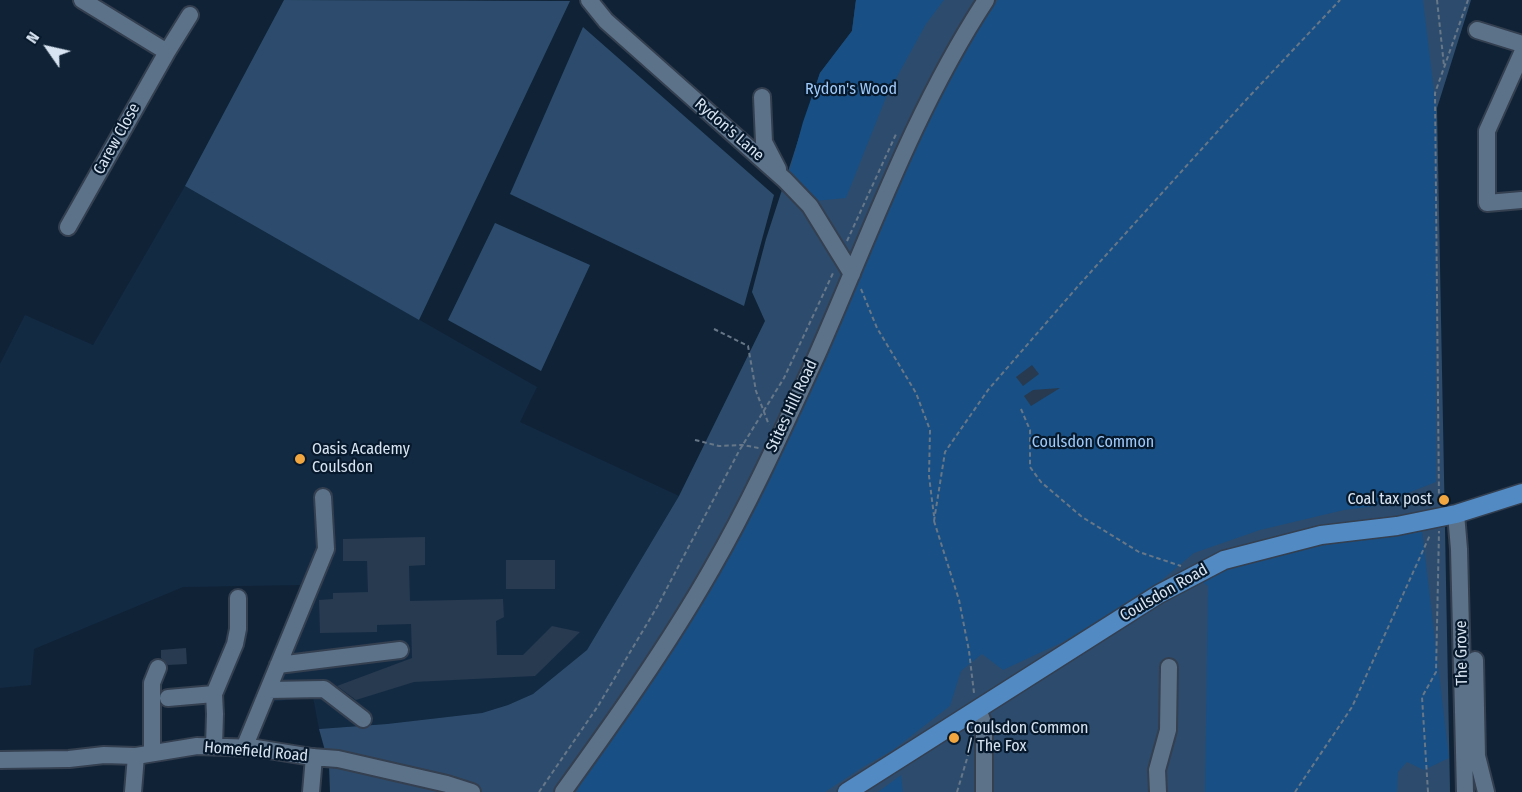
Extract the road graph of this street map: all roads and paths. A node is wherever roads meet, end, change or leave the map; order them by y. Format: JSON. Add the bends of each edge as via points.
{"nodes":[{"id":1,"x":81,"y":0,"type":"edge"},
{"id":2,"x":589,"y":0,"type":"edge"},
{"id":3,"x":986,"y":0,"type":"edge"},
{"id":4,"x":1340,"y":0,"type":"edge"},
{"id":5,"x":1437,"y":0,"type":"edge"},
{"id":6,"x":1468,"y":0,"type":"edge"},
{"id":7,"x":190,"y":15,"type":"dead end"},
{"id":8,"x":1477,"y":30,"type":"dead end"},
{"id":9,"x":1522,"y":44,"type":"edge"},
{"id":10,"x":167,"y":52,"type":"junction"},
{"id":11,"x":1522,"y":53,"type":"edge"},
{"id":12,"x":1444,"y":68,"type":"junction"},
{"id":13,"x":762,"y":97,"type":"dead end"},
{"id":14,"x":782,"y":177,"type":"junction"},
{"id":15,"x":1522,"y":200,"type":"edge"},
{"id":16,"x":68,"y":227,"type":"dead end"},
{"id":17,"x":841,"y":256,"type":"junction"},
{"id":18,"x":852,"y":274,"type":"junction"},
{"id":19,"x":714,"y":329,"type":"dead end"},
{"id":20,"x":1021,"y":409,"type":"dead end"},
{"id":21,"x":763,"y":411,"type":"junction"},
{"id":22,"x":779,"y":436,"type":"junction"},
{"id":23,"x":695,"y":440,"type":"dead end"},
{"id":24,"x":742,"y":445,"type":"junction"},
{"id":25,"x":770,"y":453,"type":"junction"},
{"id":26,"x":1522,"y":492,"type":"edge"},
{"id":27,"x":323,"y":497,"type":"dead end"},
{"id":28,"x":1448,"y":515,"type":"junction"},
{"id":29,"x":934,"y":521,"type":"junction"},
{"id":30,"x":1192,"y":575,"type":"junction"},
{"id":31,"x":238,"y":598,"type":"dead end"},
{"id":32,"x":400,"y":650,"type":"dead end"},
{"id":33,"x":1475,"y":660,"type":"dead end"},
{"id":34,"x":278,"y":665,"type":"junction"},
{"id":35,"x":1169,"y":666,"type":"dead end"},
{"id":36,"x":158,"y":668,"type":"dead end"},
{"id":37,"x":268,"y":690,"type":"junction"},
{"id":38,"x":214,"y":694,"type":"junction"},
{"id":39,"x":168,"y":698,"type":"dead end"},
{"id":40,"x":978,"y":709,"type":"junction"},
{"id":41,"x":363,"y":719,"type":"dead end"},
{"id":42,"x":214,"y":747,"type":"junction"},
{"id":43,"x":244,"y":748,"type":"junction"},
{"id":44,"x":970,"y":748,"type":"dead end"},
{"id":45,"x":144,"y":755,"type":"junction"},
{"id":46,"x":314,"y":757,"type":"junction"},
{"id":47,"x":0,"y":760,"type":"edge"},
{"id":48,"x":133,"y":792,"type":"edge"},
{"id":49,"x":311,"y":792,"type":"edge"},
{"id":50,"x":472,"y":792,"type":"edge"},
{"id":51,"x":539,"y":792,"type":"edge"},
{"id":52,"x":563,"y":792,"type":"edge"},
{"id":53,"x":847,"y":792,"type":"edge"},
{"id":54,"x":957,"y":792,"type":"edge"},
{"id":55,"x":984,"y":792,"type":"edge"},
{"id":56,"x":1158,"y":792,"type":"edge"},
{"id":57,"x":1295,"y":792,"type":"edge"},
{"id":58,"x":1428,"y":792,"type":"edge"},
{"id":59,"x":1465,"y":792,"type":"edge"},
{"id":60,"x":1486,"y":792,"type":"edge"}],
"edges":[{"from":1,"to":10,"type":"street"},
{"from":2,"to":14,"type":"street","name":"Rydon's Lane","via":[[606,21]]},
{"from":3,"to":18,"type":"street","name":"Stites Hill Road","via":[[944,71],[910,140]]},
{"from":4,"to":29,"type":"path","via":[[988,390],[945,452]]},
{"from":5,"to":12,"type":"path"},
{"from":6,"to":12,"type":"path"},
{"from":7,"to":10,"type":"street","name":"Carew Close"},
{"from":8,"to":9,"type":"street"},
{"from":10,"to":16,"type":"street","name":"Carew Close"},
{"from":11,"to":15,"type":"street","via":[[1487,131],[1487,203]]},
{"from":12,"to":28,"type":"path","via":[[1435,93]]},
{"from":13,"to":14,"type":"street","via":[[764,142]]},
{"from":14,"to":17,"type":"street","name":"Rydon's Lane","via":[[810,206]]},
{"from":17,"to":18,"type":"street","name":"Rydon's Lane"},
{"from":17,"to":21,"type":"path","via":[[784,378]]},
{"from":18,"to":22,"type":"street","name":"Stites Hill Road"},
{"from":18,"to":29,"type":"path","via":[[916,393],[930,430],[929,476]]},
{"from":19,"to":21,"type":"path","via":[[748,346]]},
{"from":20,"to":30,"type":"path","via":[[1030,430],[1030,467],[1041,482],[1082,517],[1139,552],[1171,561]]},
{"from":21,"to":22,"type":"path"},
{"from":21,"to":24,"type":"path"},
{"from":22,"to":25,"type":"street","name":"Stites Hill Road"},
{"from":23,"to":24,"type":"path","via":[[719,446]]},
{"from":24,"to":25,"type":"path"},
{"from":24,"to":51,"type":"path","via":[[651,617],[598,706]]},
{"from":25,"to":52,"type":"street","name":"Stites Hill Road","via":[[692,603]]},
{"from":26,"to":28,"type":"main road","name":"Coulsdon Road"},
{"from":27,"to":34,"type":"street","via":[[326,549]]},
{"from":28,"to":30,"type":"main road","name":"Coulsdon Road","via":[[1268,547],[1224,560]]},
{"from":28,"to":57,"type":"path","via":[[1352,707]]},
{"from":28,"to":58,"type":"path","via":[[1436,672],[1422,698]]},
{"from":28,"to":59,"type":"street","name":"The Grove","via":[[1459,549]]},
{"from":29,"to":40,"type":"path","via":[[959,600]]},
{"from":30,"to":40,"type":"main road","name":"Coulsdon Road"},
{"from":31,"to":38,"type":"street","via":[[235,644]]},
{"from":32,"to":34,"type":"street"},
{"from":33,"to":60,"type":"street","via":[[1477,756]]},
{"from":34,"to":37,"type":"street"},
{"from":35,"to":56,"type":"street","via":[[1168,730],[1157,770]]},
{"from":36,"to":45,"type":"street","via":[[152,683]]},
{"from":37,"to":41,"type":"street","via":[[324,689]]},
{"from":37,"to":43,"type":"street"},
{"from":38,"to":39,"type":"street"},
{"from":38,"to":42,"type":"street"},
{"from":40,"to":53,"type":"main road","name":"Coulsdon Road"},
{"from":40,"to":55,"type":"street","via":[[984,725]]},
{"from":42,"to":43,"type":"street","name":"Homefield Road"},
{"from":42,"to":45,"type":"street","name":"Homefield Road","via":[[196,746]]},
{"from":43,"to":46,"type":"street","name":"Homefield Road"},
{"from":44,"to":54,"type":"path"},
{"from":45,"to":47,"type":"street","name":"Homefield Road"},
{"from":45,"to":48,"type":"street"},
{"from":46,"to":49,"type":"street"},
{"from":46,"to":50,"type":"street","name":"Homefield Road","via":[[373,766]]}]}
